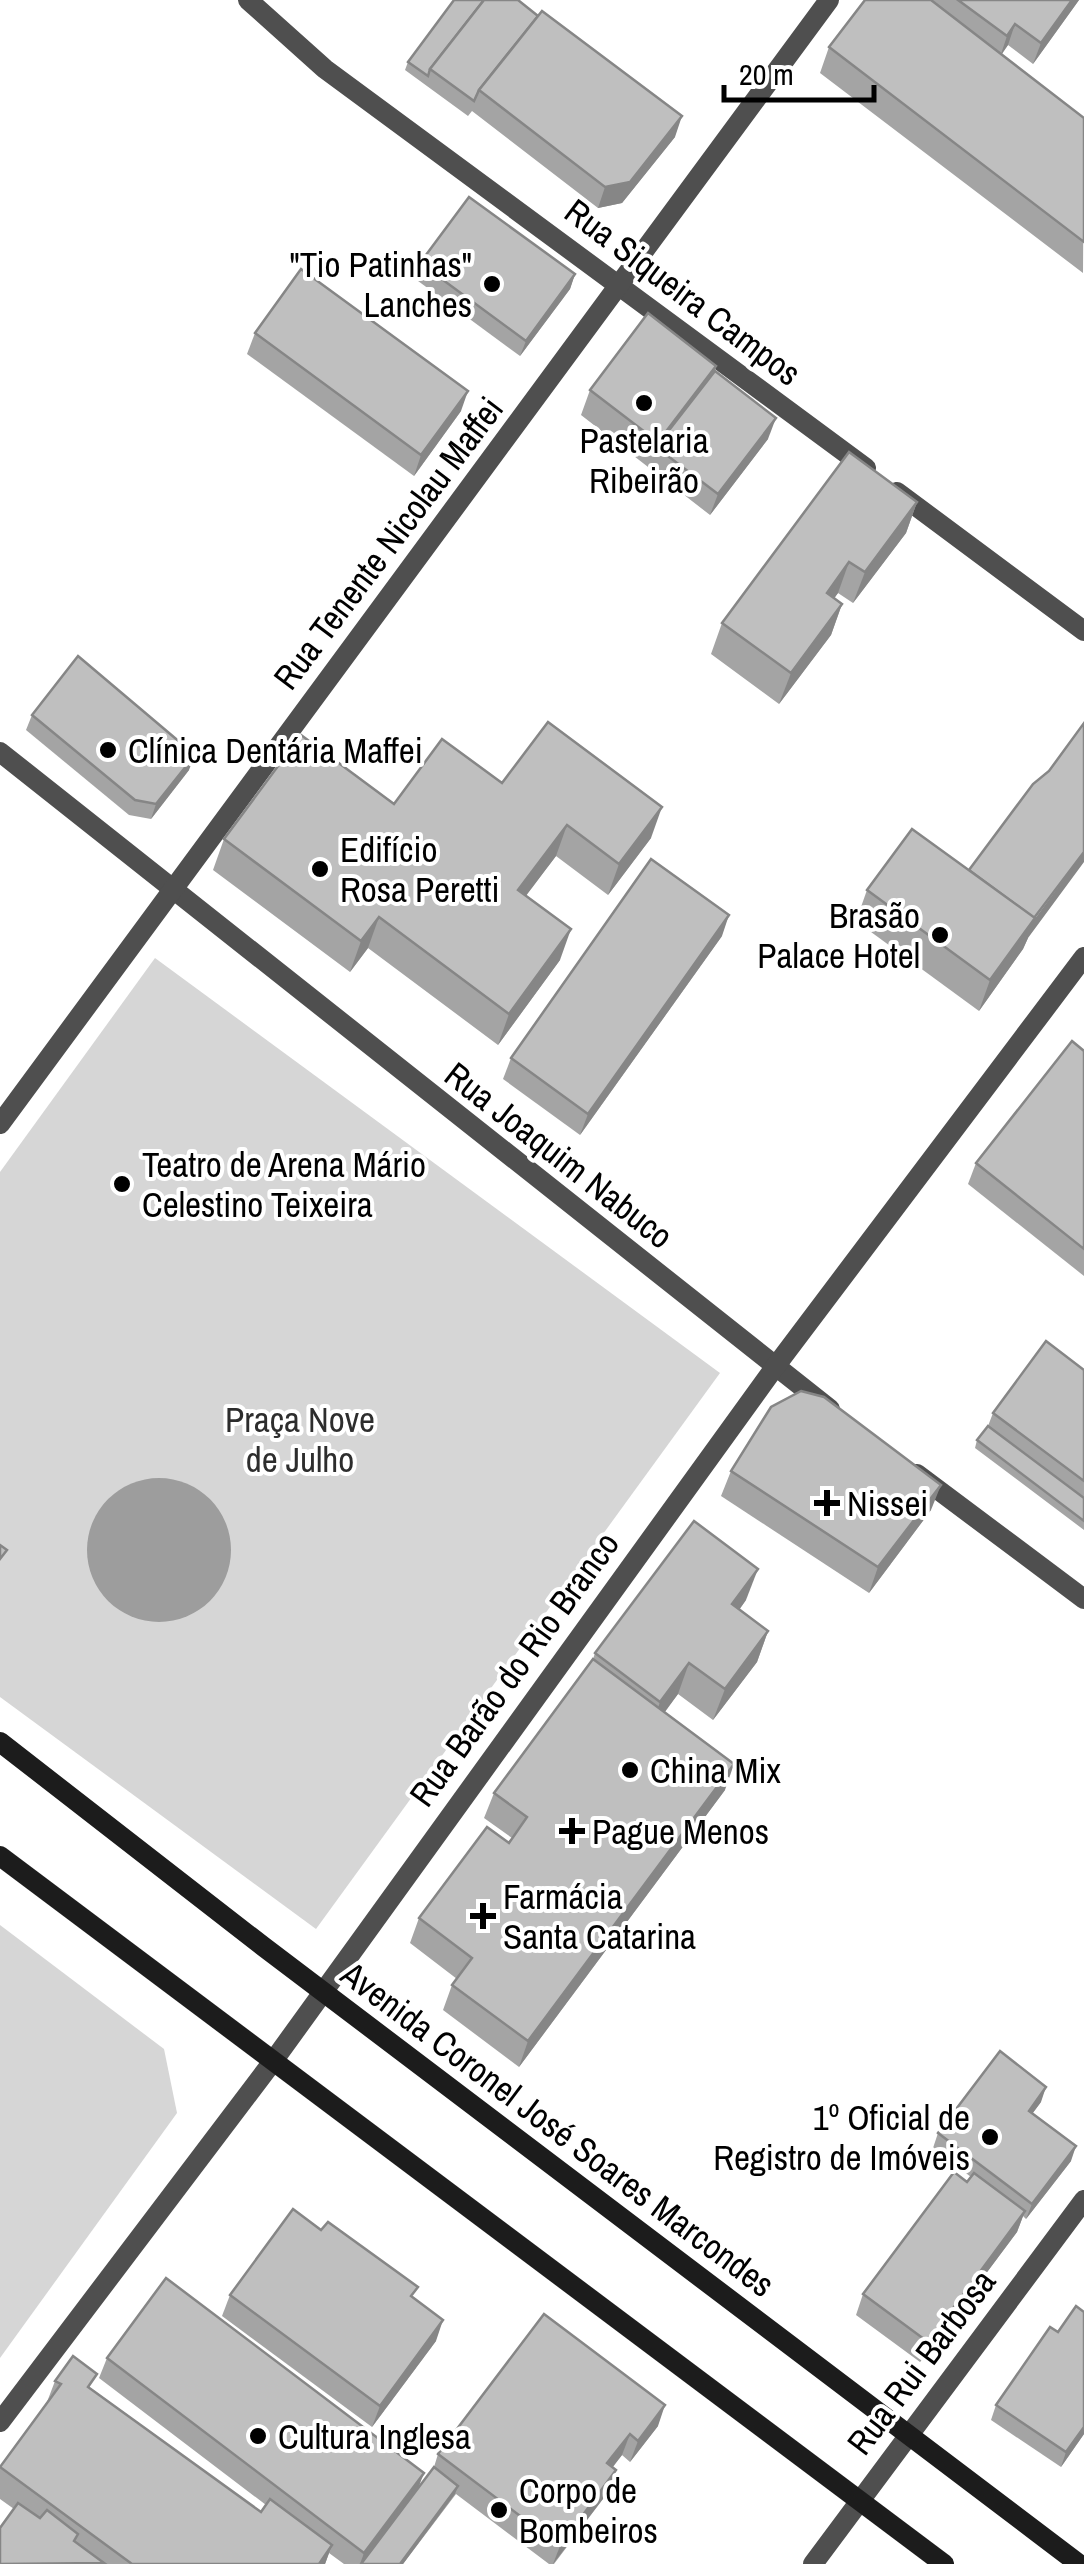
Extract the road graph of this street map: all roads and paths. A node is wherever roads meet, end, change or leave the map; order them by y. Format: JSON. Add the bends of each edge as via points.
{"nodes":[{"id":1,"x":248,"y":0,"type":"edge"},
{"id":2,"x":830,"y":0,"type":"edge"},
{"id":3,"x":621,"y":286,"type":"junction"},
{"id":4,"x":1084,"y":631,"type":"edge"},
{"id":5,"x":0,"y":752,"type":"edge"},
{"id":6,"x":170,"y":889,"type":"junction"},
{"id":7,"x":1084,"y":957,"type":"edge"},
{"id":8,"x":0,"y":1124,"type":"edge"},
{"id":9,"x":775,"y":1367,"type":"junction"},
{"id":10,"x":852,"y":1425,"type":"edge"},
{"id":11,"x":898,"y":1460,"type":"edge"},
{"id":12,"x":1084,"y":1600,"type":"edge"},
{"id":13,"x":0,"y":1742,"type":"edge"},
{"id":14,"x":0,"y":1856,"type":"edge"},
{"id":15,"x":321,"y":1990,"type":"junction"},
{"id":16,"x":274,"y":2060,"type":"junction"},
{"id":17,"x":1084,"y":2200,"type":"edge"},
{"id":18,"x":0,"y":2422,"type":"edge"},
{"id":19,"x":907,"y":2434,"type":"junction"},
{"id":20,"x":859,"y":2499,"type":"junction"},
{"id":21,"x":813,"y":2564,"type":"edge"},
{"id":22,"x":944,"y":2564,"type":"edge"},
{"id":23,"x":1079,"y":2564,"type":"edge"}],
"edges":[{"from":1,"to":3,"type":"street","name":"Rua Siqueira Campos","via":[[326,69]]},
{"from":2,"to":3,"type":"street","name":"Rua Tenente Nicolau Maffei"},
{"from":3,"to":4,"type":"street","name":"Rua Siqueira Campos"},
{"from":3,"to":6,"type":"street","name":"Rua Tenente Nicolau Maffei"},
{"from":5,"to":6,"type":"street","name":"Rua Joaquim Nabuco"},
{"from":6,"to":8,"type":"street","name":"Rua Tenente Nicolau Maffei"},
{"from":6,"to":9,"type":"street","name":"Rua Joaquim Nabuco"},
{"from":7,"to":9,"type":"street","name":"Rua Barão do Rio Branco"},
{"from":9,"to":10,"type":"street","name":"Rua Joaquim Nabuco"},
{"from":9,"to":15,"type":"street","name":"Rua Barão do Rio Branco"},
{"from":11,"to":12,"type":"street"},
{"from":13,"to":15,"type":"main road","name":"Avenida Coronel José Soares Marcondes"},
{"from":14,"to":16,"type":"main road"},
{"from":15,"to":16,"type":"street","name":"Rua Barão do Rio Branco"},
{"from":15,"to":19,"type":"main road","name":"Avenida Coronel José Soares Marcondes"},
{"from":16,"to":18,"type":"street","name":"Rua Barão do Rio Branco"},
{"from":16,"to":20,"type":"main road"},
{"from":17,"to":19,"type":"street","name":"Rua Rui Barbosa"},
{"from":19,"to":20,"type":"street","name":"Rua Rui Barbosa"},
{"from":19,"to":23,"type":"main road","name":"Avenida Coronel José Soares Marcondes"},
{"from":20,"to":21,"type":"street","name":"Rua Rui Barbosa"},
{"from":20,"to":22,"type":"main road"}]}
